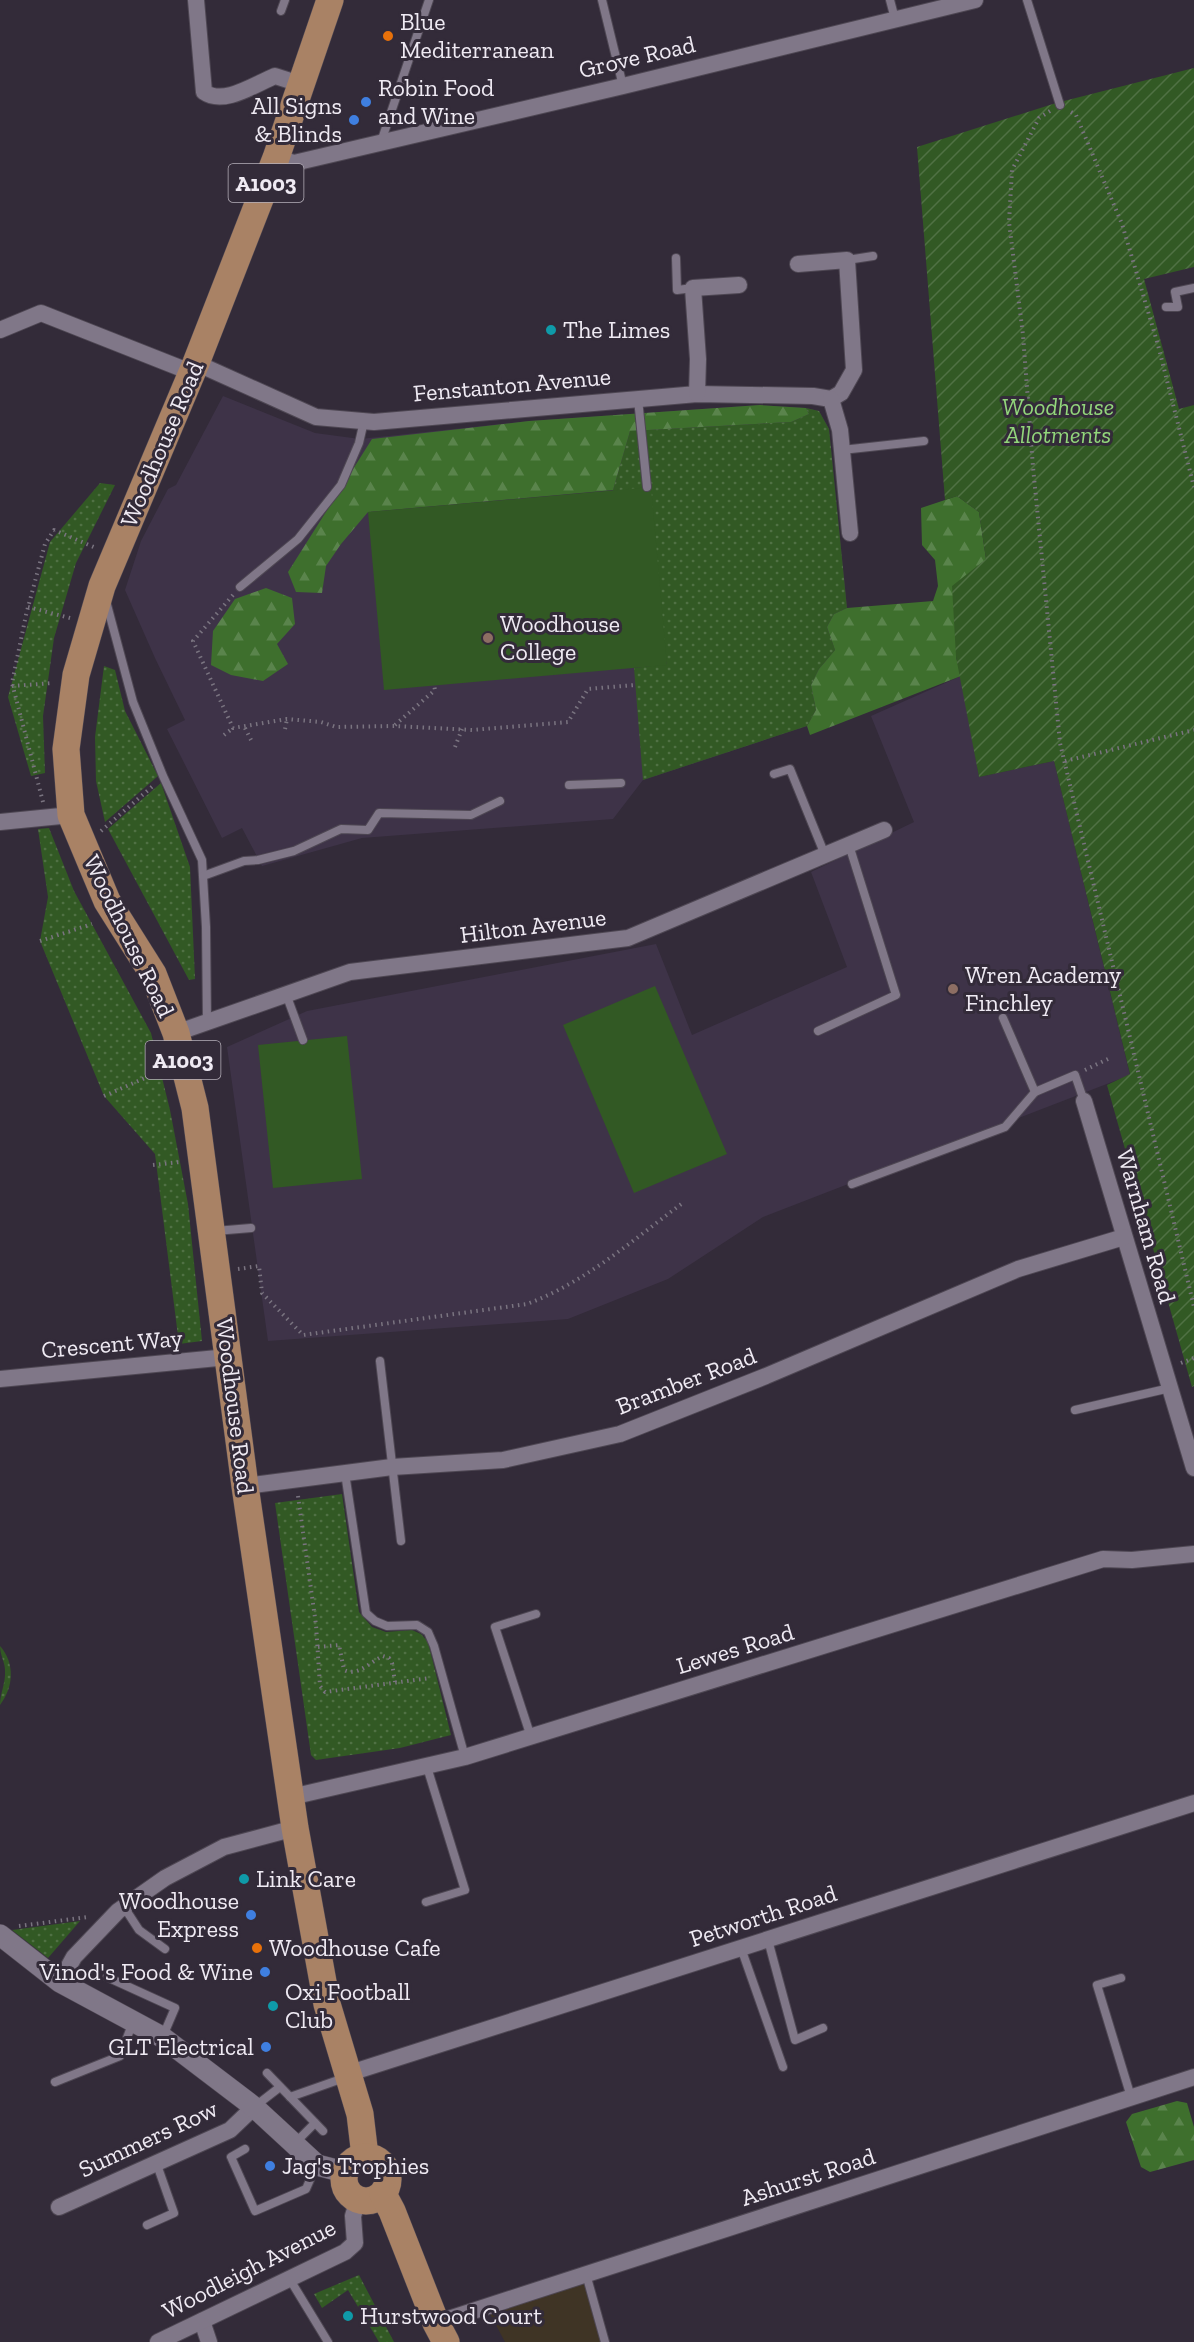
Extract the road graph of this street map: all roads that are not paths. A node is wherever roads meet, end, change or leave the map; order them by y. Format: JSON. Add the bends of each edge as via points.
{"nodes":[{"id":1,"x":196,"y":0,"type":"edge"},
{"id":2,"x":285,"y":0,"type":"edge"},
{"id":3,"x":330,"y":0,"type":"edge"},
{"id":4,"x":429,"y":0,"type":"edge"},
{"id":5,"x":602,"y":0,"type":"edge"},
{"id":6,"x":890,"y":0,"type":"edge"},
{"id":7,"x":975,"y":0,"type":"edge"},
{"id":8,"x":1027,"y":0,"type":"edge"},
{"id":9,"x":281,"y":11,"type":"dead end"},
{"id":10,"x":895,"y":19,"type":"junction"},
{"id":11,"x":300,"y":84,"type":"junction"},
{"id":12,"x":622,"y":86,"type":"junction"},
{"id":13,"x":1060,"y":105,"type":"road end"},
{"id":14,"x":381,"y":142,"type":"junction"},
{"id":15,"x":276,"y":158,"type":"junction"},
{"id":16,"x":873,"y":256,"type":"dead end"},
{"id":17,"x":676,"y":258,"type":"dead end"},
{"id":18,"x":847,"y":260,"type":"junction"},
{"id":19,"x":798,"y":264,"type":"dead end"},
{"id":20,"x":739,"y":285,"type":"dead end"},
{"id":21,"x":693,"y":288,"type":"junction"},
{"id":22,"x":1194,"y":288,"type":"edge"},
{"id":23,"x":1166,"y":307,"type":"dead end"},
{"id":24,"x":0,"y":330,"type":"edge"},
{"id":25,"x":195,"y":368,"type":"junction"},
{"id":26,"x":697,"y":394,"type":"junction"},
{"id":27,"x":836,"y":396,"type":"junction"},
{"id":28,"x":638,"y":399,"type":"junction"},
{"id":29,"x":364,"y":421,"type":"junction"},
{"id":30,"x":924,"y":441,"type":"dead end"},
{"id":31,"x":842,"y":450,"type":"junction"},
{"id":32,"x":647,"y":487,"type":"dead end"},
{"id":33,"x":850,"y":533,"type":"dead end"},
{"id":34,"x":102,"y":586,"type":"junction"},
{"id":35,"x":240,"y":587,"type":"road end"},
{"id":36,"x":774,"y":774,"type":"dead end"},
{"id":37,"x":621,"y":783,"type":"dead end"},
{"id":38,"x":570,"y":785,"type":"dead end"},
{"id":39,"x":500,"y":801,"type":"dead end"},
{"id":40,"x":58,"y":816,"type":"junction"},
{"id":41,"x":0,"y":822,"type":"edge"},
{"id":42,"x":884,"y":830,"type":"dead end"},
{"id":43,"x":849,"y":845,"type":"junction"},
{"id":44,"x":825,"y":855,"type":"junction"},
{"id":45,"x":203,"y":876,"type":"junction"},
{"id":46,"x":286,"y":994,"type":"junction"},
{"id":47,"x":1003,"y":1018,"type":"dead end"},
{"id":48,"x":207,"y":1022,"type":"junction"},
{"id":49,"x":818,"y":1030,"type":"dead end"},
{"id":50,"x":176,"y":1033,"type":"junction"},
{"id":51,"x":303,"y":1040,"type":"dead end"},
{"id":52,"x":1035,"y":1092,"type":"junction"},
{"id":53,"x":1084,"y":1101,"type":"joint"},
{"id":54,"x":852,"y":1184,"type":"dead end"},
{"id":55,"x":251,"y":1228,"type":"dead end"},
{"id":56,"x":211,"y":1231,"type":"junction"},
{"id":57,"x":1124,"y":1237,"type":"junction"},
{"id":58,"x":228,"y":1357,"type":"junction"},
{"id":59,"x":380,"y":1361,"type":"dead end"},
{"id":60,"x":0,"y":1379,"type":"edge"},
{"id":61,"x":1170,"y":1388,"type":"junction"},
{"id":62,"x":1075,"y":1410,"type":"dead end"},
{"id":63,"x":392,"y":1467,"type":"junction"},
{"id":64,"x":1194,"y":1468,"type":"edge"},
{"id":65,"x":345,"y":1473,"type":"junction"},
{"id":66,"x":245,"y":1485,"type":"junction"},
{"id":67,"x":401,"y":1541,"type":"dead end"},
{"id":68,"x":1194,"y":1554,"type":"edge"},
{"id":69,"x":536,"y":1614,"type":"dead end"},
{"id":70,"x":531,"y":1738,"type":"junction"},
{"id":71,"x":465,"y":1757,"type":"junction"},
{"id":72,"x":427,"y":1767,"type":"junction"},
{"id":73,"x":291,"y":1797,"type":"junction"},
{"id":74,"x":1194,"y":1803,"type":"edge"},
{"id":75,"x":295,"y":1828,"type":"junction"},
{"id":76,"x":426,"y":1902,"type":"dead end"},
{"id":77,"x":124,"y":1907,"type":"junction"},
{"id":78,"x":6,"y":1931,"type":"edge"},
{"id":79,"x":768,"y":1940,"type":"junction"},
{"id":80,"x":741,"y":1948,"type":"junction"},
{"id":81,"x":165,"y":1949,"type":"dead end"},
{"id":82,"x":107,"y":1977,"type":"dead end"},
{"id":83,"x":1121,"y":1978,"type":"dead end"},
{"id":84,"x":60,"y":1982,"type":"junction"},
{"id":85,"x":133,"y":2021,"type":"junction"},
{"id":86,"x":823,"y":2028,"type":"dead end"},
{"id":87,"x":162,"y":2037,"type":"junction"},
{"id":88,"x":783,"y":2067,"type":"dead end"},
{"id":89,"x":267,"y":2073,"type":"dead end"},
{"id":90,"x":347,"y":2076,"type":"junction"},
{"id":91,"x":1194,"y":2077,"type":"edge"},
{"id":92,"x":55,"y":2082,"type":"dead end"},
{"id":93,"x":280,"y":2087,"type":"junction"},
{"id":94,"x":290,"y":2097,"type":"junction"},
{"id":95,"x":1131,"y":2097,"type":"junction"},
{"id":96,"x":254,"y":2107,"type":"junction"},
{"id":97,"x":315,"y":2123,"type":"junction"},
{"id":98,"x":323,"y":2131,"type":"dead end"},
{"id":99,"x":294,"y":2144,"type":"junction"},
{"id":100,"x":245,"y":2149,"type":"dead end"},
{"id":101,"x":156,"y":2162,"type":"junction"},
{"id":102,"x":355,"y":2164,"type":"junction"},
{"id":103,"x":317,"y":2165,"type":"junction"},
{"id":104,"x":370,"y":2197,"type":"junction"},
{"id":105,"x":59,"y":2207,"type":"dead end"},
{"id":106,"x":147,"y":2225,"type":"dead end"},
{"id":107,"x":586,"y":2274,"type":"junction"},
{"id":108,"x":289,"y":2278,"type":"junction"},
{"id":109,"x":202,"y":2321,"type":"junction"},
{"id":110,"x":441,"y":2332,"type":"edge"},
{"id":111,"x":158,"y":2342,"type":"edge"},
{"id":112,"x":209,"y":2342,"type":"edge"},
{"id":113,"x":328,"y":2342,"type":"edge"},
{"id":114,"x":605,"y":2342,"type":"edge"}],
"edges":[{"from":1,"to":11,"type":"street","via":[[204,92],[224,97],[275,76]]},
{"from":2,"to":9,"type":"lane"},
{"from":3,"to":11,"type":"main road","name":"Woodhouse Road","number":"A1003"},
{"from":4,"to":14,"type":"lane"},
{"from":5,"to":12,"type":"lane"},
{"from":6,"to":10,"type":"lane"},
{"from":7,"to":10,"type":"street","name":"Grove Road"},
{"from":8,"to":13,"type":"lane"},
{"from":10,"to":12,"type":"street","name":"Grove Road"},
{"from":11,"to":15,"type":"main road","name":"Woodhouse Road","number":"A1003"},
{"from":12,"to":14,"type":"street","name":"Grove Road"},
{"from":14,"to":15,"type":"street","name":"Grove Road","via":[[294,163]]},
{"from":15,"to":25,"type":"main road","name":"Woodhouse Road","number":"A1003"},
{"from":16,"to":18,"type":"lane"},
{"from":17,"to":21,"type":"lane","via":[[677,290]]},
{"from":18,"to":19,"type":"street"},
{"from":18,"to":27,"type":"street","via":[[854,370]]},
{"from":20,"to":21,"type":"street"},
{"from":21,"to":26,"type":"street"},
{"from":22,"to":23,"type":"lane","via":[[1175,292],[1178,307]]},
{"from":24,"to":25,"type":"street","name":"Fenstanton Avenue","via":[[41,314]]},
{"from":25,"to":29,"type":"street","name":"Fenstanton Avenue","via":[[316,417]]},
{"from":25,"to":34,"type":"main road","name":"Woodhouse Road","number":"A1003"},
{"from":26,"to":27,"type":"street","name":"Fenstanton Avenue"},
{"from":26,"to":28,"type":"street","name":"Fenstanton Avenue"},
{"from":27,"to":31,"type":"street"},
{"from":28,"to":29,"type":"street","name":"Fenstanton Avenue"},
{"from":28,"to":32,"type":"lane"},
{"from":29,"to":35,"type":"lane","via":[[359,443],[340,485],[298,539]]},
{"from":30,"to":31,"type":"lane"},
{"from":31,"to":33,"type":"street"},
{"from":34,"to":40,"type":"main road","name":"Woodhouse Road","number":"A1003","via":[[75,684]]},
{"from":34,"to":45,"type":"lane","via":[[133,702],[202,860]]},
{"from":36,"to":44,"type":"lane","via":[[790,770]]},
{"from":37,"to":38,"type":"lane"},
{"from":39,"to":45,"type":"lane","via":[[471,815],[379,813],[368,830],[341,829],[294,851],[244,861]]},
{"from":40,"to":41,"type":"street"},
{"from":40,"to":50,"type":"main road","name":"Woodhouse Road","number":"A1003","via":[[84,846],[107,901],[153,974]]},
{"from":42,"to":43,"type":"street","name":"Hilton Avenue"},
{"from":43,"to":44,"type":"street","name":"Hilton Avenue"},
{"from":43,"to":49,"type":"lane","via":[[896,995]]},
{"from":44,"to":46,"type":"street","name":"Hilton Avenue","via":[[628,938],[350,972]]},
{"from":45,"to":48,"type":"lane"},
{"from":46,"to":48,"type":"street","name":"Hilton Avenue"},
{"from":46,"to":51,"type":"lane"},
{"from":47,"to":52,"type":"lane"},
{"from":48,"to":50,"type":"street","name":"Hilton Avenue"},
{"from":50,"to":56,"type":"main road","name":"Woodhouse Road","number":"A1003","via":[[195,1108]]},
{"from":52,"to":53,"type":"lane","via":[[1075,1075]]},
{"from":52,"to":54,"type":"lane","via":[[1005,1126]]},
{"from":53,"to":57,"type":"street","name":"Warnham Road"},
{"from":55,"to":56,"type":"lane"},
{"from":56,"to":58,"type":"main road","name":"Woodhouse Road","number":"A1003"},
{"from":57,"to":61,"type":"street","name":"Warnham Road"},
{"from":57,"to":63,"type":"street","name":"Bramber Road","via":[[1018,1269],[620,1434],[503,1460]]},
{"from":58,"to":60,"type":"street","name":"Crescent Way"},
{"from":58,"to":66,"type":"main road","name":"Woodhouse Road","number":"A1003"},
{"from":59,"to":63,"type":"lane"},
{"from":61,"to":62,"type":"lane"},
{"from":61,"to":64,"type":"street","name":"Warnham Road"},
{"from":63,"to":65,"type":"street","name":"Bramber Road"},
{"from":63,"to":67,"type":"lane"},
{"from":65,"to":66,"type":"street","name":"Bramber Road"},
{"from":65,"to":71,"type":"lane","via":[[366,1613],[387,1626],[417,1625],[428,1632]]},
{"from":66,"to":73,"type":"main road","name":"Woodhouse Road","number":"A1003"},
{"from":68,"to":70,"type":"street","name":"Lewes Road","via":[[1103,1559]]},
{"from":69,"to":70,"type":"lane","via":[[495,1627]]},
{"from":70,"to":71,"type":"street","name":"Lewes Road"},
{"from":71,"to":72,"type":"street","name":"Lewes Road"},
{"from":72,"to":73,"type":"street","name":"Lewes Road"},
{"from":72,"to":76,"type":"lane","via":[[465,1890]]},
{"from":73,"to":75,"type":"main road","name":"Woodhouse Road","number":"A1003"},
{"from":74,"to":79,"type":"street","name":"Petworth Road"},
{"from":75,"to":77,"type":"street","via":[[224,1847],[165,1878]]},
{"from":75,"to":90,"type":"main road","name":"Woodhouse Road","number":"A1003","via":[[327,2004]]},
{"from":77,"to":81,"type":"lane","via":[[139,1930]]},
{"from":77,"to":84,"type":"street","via":[[74,1957]]},
{"from":78,"to":84,"type":"street"},
{"from":79,"to":80,"type":"street","name":"Petworth Road"},
{"from":79,"to":86,"type":"lane","via":[[795,2040]]},
{"from":80,"to":88,"type":"lane"},
{"from":80,"to":90,"type":"street","name":"Petworth Road"},
{"from":82,"to":87,"type":"lane","via":[[175,2008]]},
{"from":83,"to":95,"type":"lane","via":[[1097,1984]]},
{"from":84,"to":85,"type":"street"},
{"from":85,"to":87,"type":"street"},
{"from":85,"to":92,"type":"lane","via":[[120,2056]]},
{"from":87,"to":96,"type":"street"},
{"from":89,"to":93,"type":"lane"},
{"from":90,"to":94,"type":"lane"},
{"from":90,"to":102,"type":"main road","name":"Woodhouse Road","number":"A1003","via":[[360,2114]]},
{"from":91,"to":95,"type":"street","name":"Ashurst Road"},
{"from":93,"to":94,"type":"lane"},
{"from":93,"to":96,"type":"lane"},
{"from":94,"to":97,"type":"lane"},
{"from":95,"to":107,"type":"street","name":"Ashurst Road"},
{"from":96,"to":99,"type":"street"},
{"from":96,"to":101,"type":"street","name":"Summers Row","via":[[230,2130]]},
{"from":97,"to":98,"type":"lane"},
{"from":97,"to":99,"type":"lane"},
{"from":99,"to":103,"type":"street"},
{"from":100,"to":103,"type":"lane","via":[[231,2157],[255,2211],[306,2189]]},
{"from":101,"to":105,"type":"street","name":"Summers Row"},
{"from":101,"to":106,"type":"lane","via":[[174,2213]]},
{"from":102,"to":103,"type":"street"},
{"from":102,"to":104,"type":"main road","name":"Woodhouse Road","number":"A1003","via":[[343,2179],[347,2192]]},
{"from":102,"to":104,"type":"main road","name":"Woodhouse Road","number":"A1003","via":[[379,2161],[387,2173],[388,2180]]},
{"from":104,"to":108,"type":"street","name":"Woodleigh Avenue","via":[[353,2216],[355,2243],[345,2253]]},
{"from":104,"to":110,"type":"main road","name":"Woodhouse Road","number":"A1003","via":[[392,2211]]},
{"from":107,"to":110,"type":"street","name":"Ashurst Road"},
{"from":107,"to":114,"type":"lane"},
{"from":108,"to":109,"type":"street","name":"Woodleigh Avenue"},
{"from":108,"to":113,"type":"lane"},
{"from":109,"to":111,"type":"street","name":"Woodleigh Avenue"},
{"from":109,"to":112,"type":"street"}]}
